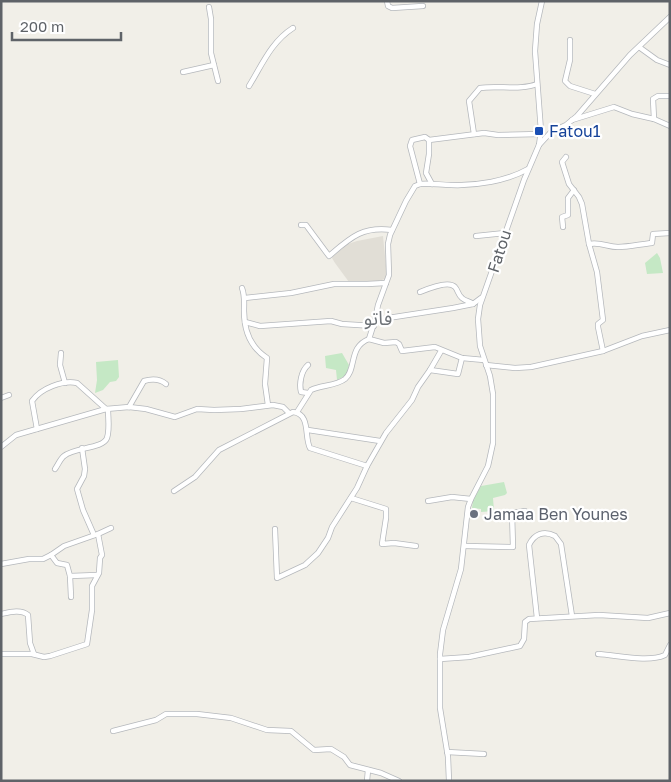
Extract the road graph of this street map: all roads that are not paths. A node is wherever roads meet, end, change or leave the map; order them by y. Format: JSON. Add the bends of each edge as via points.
{"nodes":[{"id":1,"x":387,"y":1,"type":"edge"},
{"id":2,"x":542,"y":1,"type":"edge"},
{"id":3,"x":422,"y":6,"type":"dead end"},
{"id":4,"x":209,"y":7,"type":"dead end"},
{"id":5,"x":670,"y":17,"type":"edge"},
{"id":6,"x":293,"y":28,"type":"dead end"},
{"id":7,"x":570,"y":40,"type":"dead end"},
{"id":8,"x":639,"y":47,"type":"junction"},
{"id":9,"x":214,"y":65,"type":"junction"},
{"id":10,"x":670,"y":65,"type":"edge"},
{"id":11,"x":182,"y":72,"type":"dead end"},
{"id":12,"x":218,"y":81,"type":"dead end"},
{"id":13,"x":537,"y":84,"type":"junction"},
{"id":14,"x":249,"y":86,"type":"dead end"},
{"id":15,"x":595,"y":94,"type":"junction"},
{"id":16,"x":670,"y":96,"type":"edge"},
{"id":17,"x":654,"y":119,"type":"junction"},
{"id":18,"x":572,"y":120,"type":"junction"},
{"id":19,"x":670,"y":126,"type":"edge"},
{"id":20,"x":541,"y":132,"type":"junction"},
{"id":21,"x":552,"y":132,"type":"junction"},
{"id":22,"x":474,"y":134,"type":"junction"},
{"id":23,"x":429,"y":140,"type":"junction"},
{"id":24,"x":539,"y":145,"type":"junction"},
{"id":25,"x":566,"y":157,"type":"dead end"},
{"id":26,"x":528,"y":169,"type":"junction"},
{"id":27,"x":426,"y":173,"type":"junction"},
{"id":28,"x":419,"y":182,"type":"junction"},
{"id":29,"x":432,"y":184,"type":"junction"},
{"id":30,"x":574,"y":190,"type":"junction"},
{"id":31,"x":301,"y":225,"type":"dead end"},
{"id":32,"x":563,"y":227,"type":"dead end"},
{"id":33,"x":392,"y":230,"type":"junction"},
{"id":34,"x":505,"y":233,"type":"junction"},
{"id":35,"x":670,"y":233,"type":"edge"},
{"id":36,"x":476,"y":236,"type":"dead end"},
{"id":37,"x":589,"y":244,"type":"junction"},
{"id":38,"x":386,"y":283,"type":"junction"},
{"id":39,"x":242,"y":288,"type":"dead end"},
{"id":40,"x":420,"y":292,"type":"dead end"},
{"id":41,"x":245,"y":298,"type":"junction"},
{"id":42,"x":481,"y":298,"type":"junction"},
{"id":43,"x":473,"y":304,"type":"junction"},
{"id":44,"x":376,"y":320,"type":"junction"},
{"id":45,"x":245,"y":322,"type":"junction"},
{"id":46,"x":374,"y":326,"type":"junction"},
{"id":47,"x":670,"y":330,"type":"edge"},
{"id":48,"x":369,"y":339,"type":"junction"},
{"id":49,"x":441,"y":351,"type":"junction"},
{"id":50,"x":603,"y":351,"type":"junction"},
{"id":51,"x":61,"y":353,"type":"dead end"},
{"id":52,"x":462,"y":358,"type":"junction"},
{"id":53,"x":485,"y":363,"type":"junction"},
{"id":54,"x":308,"y":365,"type":"dead end"},
{"id":55,"x":430,"y":370,"type":"junction"},
{"id":56,"x":65,"y":383,"type":"junction"},
{"id":57,"x":166,"y":384,"type":"dead end"},
{"id":58,"x":308,"y":392,"type":"junction"},
{"id":59,"x":10,"y":395,"type":"dead end"},
{"id":60,"x":1,"y":398,"type":"edge"},
{"id":61,"x":268,"y":405,"type":"junction"},
{"id":62,"x":130,"y":407,"type":"junction"},
{"id":63,"x":107,"y":409,"type":"junction"},
{"id":64,"x":297,"y":412,"type":"junction"},
{"id":65,"x":289,"y":413,"type":"junction"},
{"id":66,"x":36,"y":429,"type":"junction"},
{"id":67,"x":308,"y":430,"type":"junction"},
{"id":68,"x":380,"y":442,"type":"junction"},
{"id":69,"x":1,"y":447,"type":"edge"},
{"id":70,"x":82,"y":448,"type":"junction"},
{"id":71,"x":367,"y":466,"type":"junction"},
{"id":72,"x":55,"y":469,"type":"dead end"},
{"id":73,"x":174,"y":490,"type":"dead end"},
{"id":74,"x":351,"y":498,"type":"junction"},
{"id":75,"x":471,"y":499,"type":"junction"},
{"id":76,"x":428,"y":501,"type":"dead end"},
{"id":77,"x":525,"y":511,"type":"dead end"},
{"id":78,"x":111,"y":528,"type":"dead end"},
{"id":79,"x":275,"y":529,"type":"dead end"},
{"id":80,"x":96,"y":535,"type":"junction"},
{"id":81,"x":416,"y":546,"type":"dead end"},
{"id":82,"x":465,"y":546,"type":"junction"},
{"id":83,"x":51,"y":555,"type":"junction"},
{"id":84,"x":1,"y":564,"type":"edge"},
{"id":85,"x":97,"y":575,"type":"junction"},
{"id":86,"x":70,"y":576,"type":"junction"},
{"id":87,"x":71,"y":596,"type":"dead end"},
{"id":88,"x":670,"y":613,"type":"edge"},
{"id":89,"x":1,"y":614,"type":"edge"},
{"id":90,"x":572,"y":616,"type":"junction"},
{"id":91,"x":537,"y":618,"type":"junction"},
{"id":92,"x":670,"y":645,"type":"edge"},
{"id":93,"x":1,"y":654,"type":"edge"},
{"id":94,"x":34,"y":654,"type":"junction"},
{"id":95,"x":598,"y":654,"type":"dead end"},
{"id":96,"x":440,"y":659,"type":"junction"},
{"id":97,"x":113,"y":731,"type":"dead end"},
{"id":98,"x":447,"y":752,"type":"junction"},
{"id":99,"x":484,"y":754,"type":"dead end"},
{"id":100,"x":368,"y":770,"type":"junction"},
{"id":101,"x":367,"y":781,"type":"edge"},
{"id":102,"x":399,"y":781,"type":"edge"},
{"id":103,"x":449,"y":781,"type":"edge"}],
"edges":[{"from":1,"to":3,"type":"street","via":[[392,8]]},
{"from":2,"to":13,"type":"street","name":"Fatou","via":[[535,51]]},
{"from":4,"to":9,"type":"street"},
{"from":5,"to":8,"type":"street","name":"Fatou"},
{"from":6,"to":14,"type":"street","via":[[273,45]]},
{"from":7,"to":15,"type":"street","via":[[566,81],[570,86]]},
{"from":8,"to":10,"type":"street"},
{"from":8,"to":15,"type":"street","name":"Fatou"},
{"from":9,"to":11,"type":"street"},
{"from":9,"to":12,"type":"street"},
{"from":13,"to":20,"type":"street","name":"Fatou"},
{"from":13,"to":22,"type":"street","via":[[530,87],[480,88],[469,101]]},
{"from":15,"to":18,"type":"street","name":"Fatou"},
{"from":16,"to":17,"type":"street","via":[[653,98]]},
{"from":17,"to":18,"type":"street","via":[[614,107]]},
{"from":17,"to":19,"type":"street"},
{"from":18,"to":21,"type":"street","name":"Fatou"},
{"from":20,"to":21,"type":"street"},
{"from":20,"to":22,"type":"street"},
{"from":20,"to":24,"type":"street","name":"Fatou"},
{"from":21,"to":24,"type":"street","name":"Fatou"},
{"from":22,"to":23,"type":"street"},
{"from":23,"to":27,"type":"street"},
{"from":23,"to":28,"type":"street","via":[[421,137],[410,142]]},
{"from":24,"to":26,"type":"street","name":"Fatou"},
{"from":25,"to":30,"type":"street","via":[[562,162]]},
{"from":26,"to":29,"type":"street","via":[[508,178],[474,184]]},
{"from":26,"to":34,"type":"street","name":"Fatou"},
{"from":27,"to":28,"type":"street"},
{"from":27,"to":29,"type":"street"},
{"from":28,"to":29,"type":"street"},
{"from":28,"to":33,"type":"street"},
{"from":30,"to":32,"type":"street","via":[[568,198],[568,215],[562,217]]},
{"from":30,"to":37,"type":"street","via":[[582,204]]},
{"from":31,"to":33,"type":"street","via":[[306,225],[328,256],[363,232]]},
{"from":33,"to":38,"type":"street"},
{"from":34,"to":36,"type":"street"},
{"from":34,"to":42,"type":"street","name":"Fatou"},
{"from":35,"to":37,"type":"street","via":[[653,234],[652,243],[625,247]]},
{"from":37,"to":50,"type":"street","via":[[598,281],[603,320],[598,325]]},
{"from":38,"to":41,"type":"street","via":[[334,284]]},
{"from":38,"to":44,"type":"street"},
{"from":39,"to":41,"type":"street"},
{"from":40,"to":43,"type":"street","via":[[452,285],[462,298]]},
{"from":41,"to":45,"type":"street"},
{"from":42,"to":43,"type":"street"},
{"from":42,"to":53,"type":"street","name":"Fatou","via":[[478,328]]},
{"from":43,"to":44,"type":"street"},
{"from":44,"to":46,"type":"street"},
{"from":45,"to":46,"type":"street","via":[[260,326],[331,321]]},
{"from":45,"to":61,"type":"street","via":[[255,347],[267,358],[265,384]]},
{"from":46,"to":48,"type":"street"},
{"from":47,"to":50,"type":"street","via":[[642,336]]},
{"from":48,"to":49,"type":"street","via":[[384,344],[396,342],[402,351],[435,347]]},
{"from":48,"to":58,"type":"street","via":[[357,349],[347,377]]},
{"from":49,"to":52,"type":"street"},
{"from":49,"to":55,"type":"street"},
{"from":50,"to":53,"type":"street","via":[[531,367]]},
{"from":51,"to":56,"type":"street","via":[[60,365]]},
{"from":52,"to":53,"type":"street"},
{"from":52,"to":55,"type":"street","via":[[458,374]]},
{"from":53,"to":75,"type":"street","name":"Fatou","via":[[494,400],[492,452]]},
{"from":54,"to":58,"type":"street","via":[[300,382],[301,392]]},
{"from":55,"to":68,"type":"street"},
{"from":56,"to":63,"type":"street","via":[[77,383]]},
{"from":56,"to":66,"type":"street","via":[[42,392],[32,401]]},
{"from":57,"to":62,"type":"street","via":[[144,381]]},
{"from":58,"to":64,"type":"street"},
{"from":59,"to":60,"type":"street"},
{"from":61,"to":62,"type":"street","via":[[197,409],[175,417]]},
{"from":61,"to":65,"type":"street","via":[[280,405]]},
{"from":62,"to":63,"type":"street"},
{"from":63,"to":66,"type":"street"},
{"from":63,"to":70,"type":"street","via":[[107,440]]},
{"from":64,"to":65,"type":"street"},
{"from":64,"to":67,"type":"street"},
{"from":65,"to":73,"type":"street","via":[[220,450],[195,477]]},
{"from":66,"to":69,"type":"street","via":[[16,435]]},
{"from":67,"to":68,"type":"street"},
{"from":67,"to":71,"type":"street","via":[[310,448]]},
{"from":68,"to":71,"type":"street"},
{"from":70,"to":72,"type":"street","via":[[64,456]]},
{"from":70,"to":80,"type":"street","via":[[85,469],[77,489]]},
{"from":71,"to":74,"type":"street"},
{"from":74,"to":79,"type":"street","via":[[318,553],[305,565],[277,578]]},
{"from":74,"to":81,"type":"street","via":[[386,509],[382,544]]},
{"from":75,"to":76,"type":"street","via":[[452,497]]},
{"from":75,"to":82,"type":"street","name":"Fatou"},
{"from":77,"to":82,"type":"street","via":[[512,513],[513,547]]},
{"from":78,"to":80,"type":"street"},
{"from":80,"to":83,"type":"street","via":[[64,546]]},
{"from":80,"to":85,"type":"street","via":[[102,555]]},
{"from":82,"to":96,"type":"street","name":"Fatou","via":[[442,630]]},
{"from":83,"to":84,"type":"street","via":[[40,560]]},
{"from":83,"to":86,"type":"street","via":[[57,563],[67,565]]},
{"from":85,"to":86,"type":"street"},
{"from":85,"to":94,"type":"street","via":[[92,590],[88,644],[50,656]]},
{"from":86,"to":87,"type":"street"},
{"from":88,"to":90,"type":"street","via":[[648,618]]},
{"from":89,"to":94,"type":"street","via":[[23,612],[28,615]]},
{"from":90,"to":91,"type":"street"},
{"from":90,"to":91,"type":"street","via":[[561,544],[556,536],[544,533],[535,537],[529,546]]},
{"from":91,"to":96,"type":"street","via":[[525,622],[520,646],[469,657]]},
{"from":92,"to":95,"type":"street","via":[[665,655],[659,658]]},
{"from":93,"to":94,"type":"street"},
{"from":96,"to":98,"type":"street","name":"Fatou","via":[[440,708]]},
{"from":97,"to":100,"type":"street","via":[[156,720],[166,714],[231,718],[267,730],[291,731],[314,750],[331,749],[350,765]]},
{"from":98,"to":99,"type":"street"},
{"from":98,"to":103,"type":"street","name":"Fatou"},
{"from":100,"to":101,"type":"street"},
{"from":100,"to":102,"type":"street"}]}
